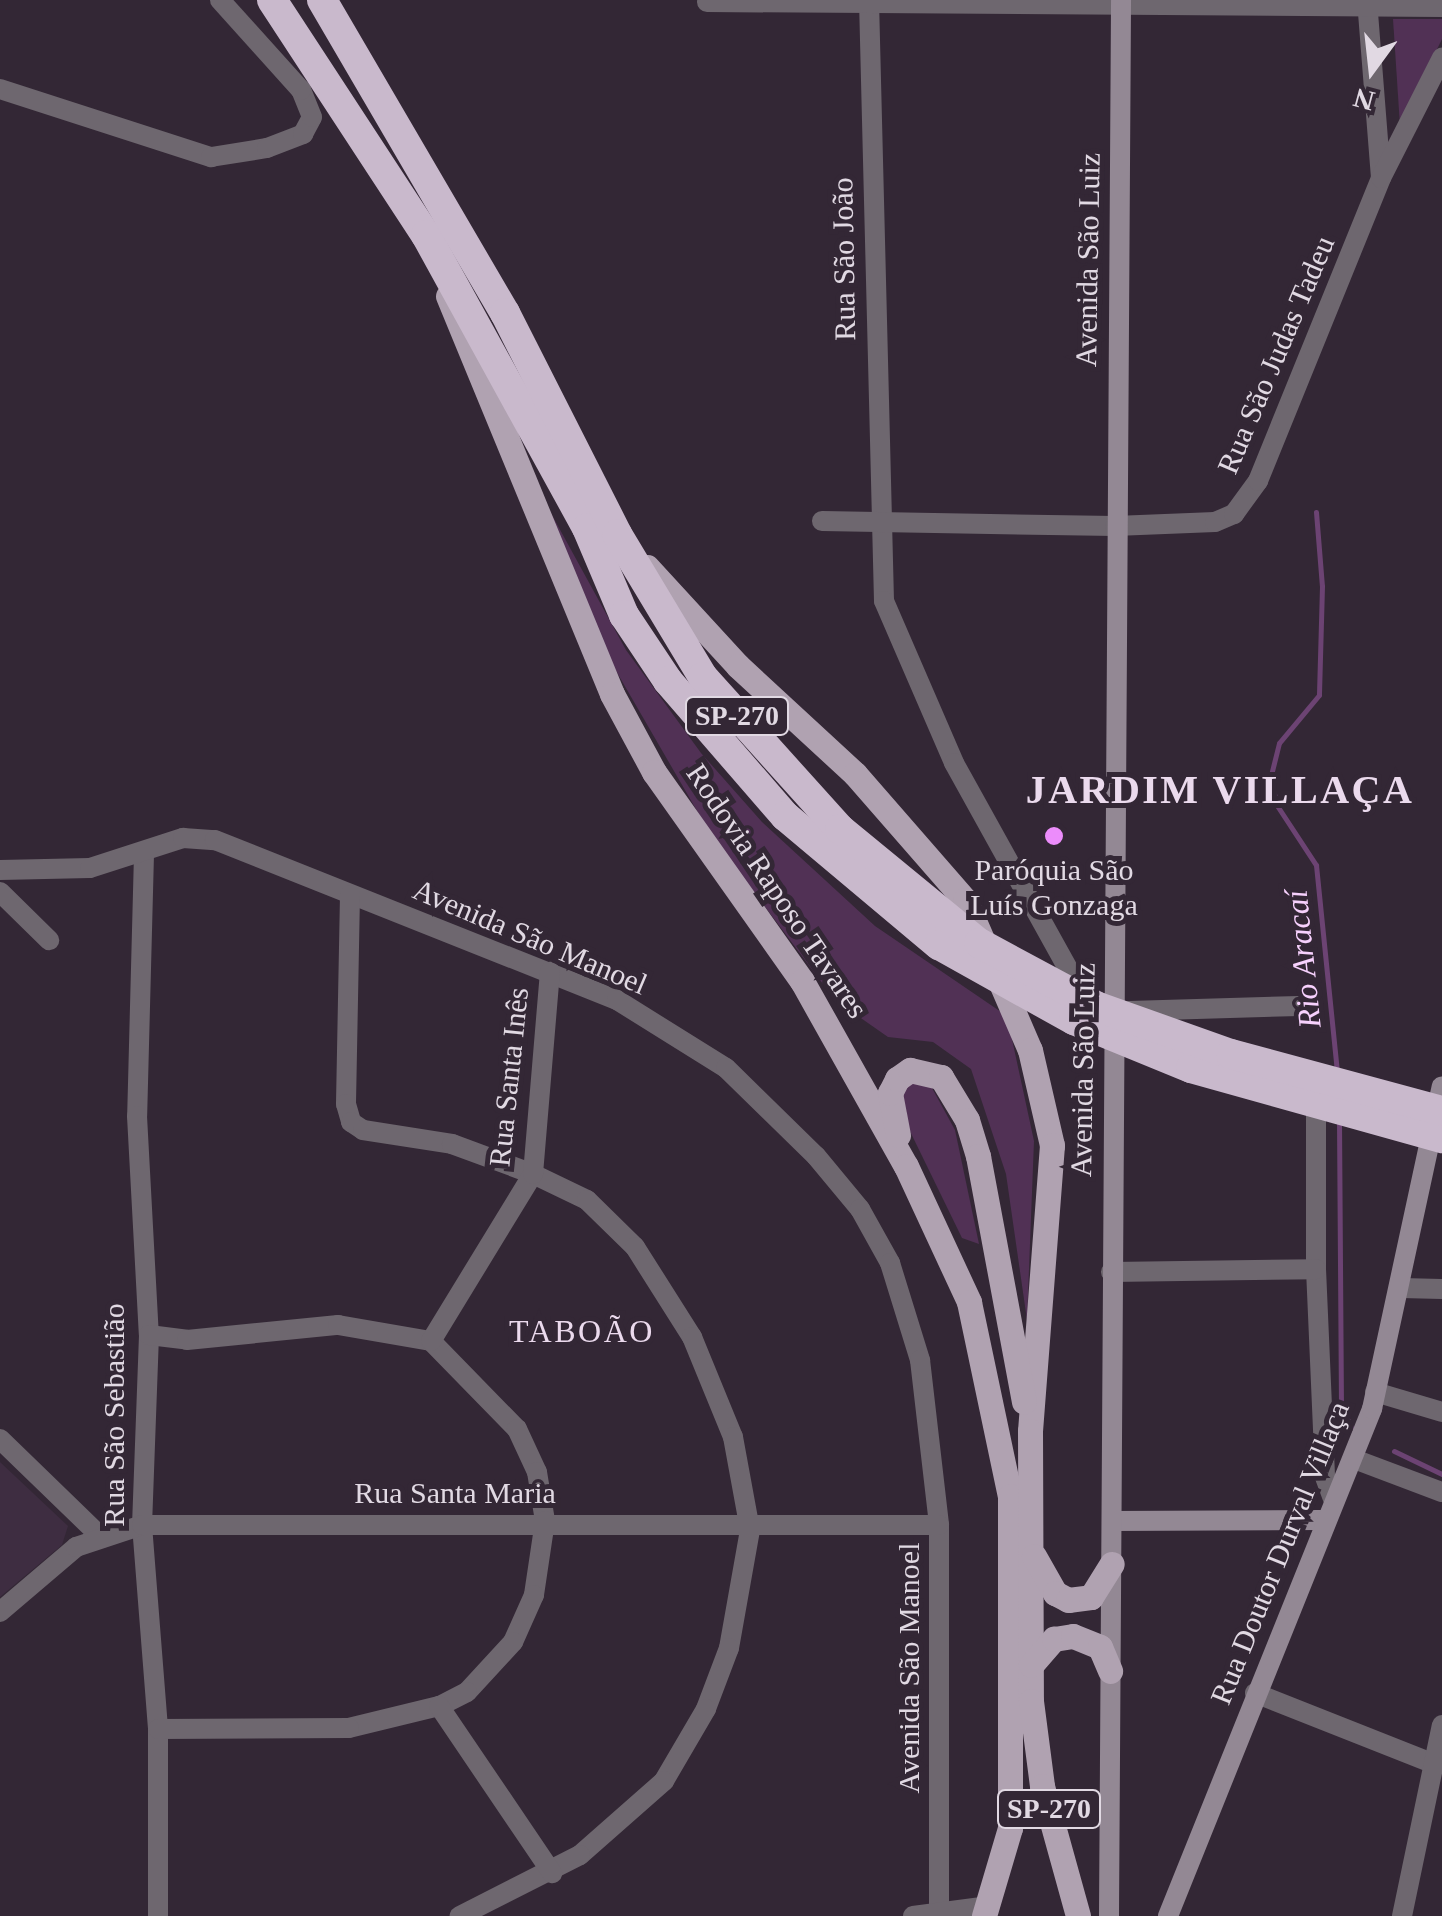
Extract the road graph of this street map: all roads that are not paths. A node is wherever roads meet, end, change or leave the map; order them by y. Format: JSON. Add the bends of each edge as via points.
{"nodes":[{"id":1,"x":220,"y":0,"type":"edge"},
{"id":2,"x":272,"y":0,"type":"edge"},
{"id":3,"x":322,"y":0,"type":"edge"},
{"id":4,"x":869,"y":1,"type":"edge"},
{"id":5,"x":707,"y":2,"type":"edge"},
{"id":6,"x":1120,"y":2,"type":"edge"},
{"id":7,"x":1367,"y":5,"type":"edge"},
{"id":8,"x":1442,"y":7,"type":"edge"},
{"id":9,"x":1442,"y":58,"type":"edge"},
{"id":10,"x":0,"y":89,"type":"edge"},
{"id":11,"x":1381,"y":178,"type":"junction"},
{"id":12,"x":426,"y":235,"type":"junction"},
{"id":13,"x":878,"y":518,"type":"junction"},
{"id":14,"x":822,"y":521,"type":"dead end"},
{"id":15,"x":1114,"y":526,"type":"junction"},
{"id":16,"x":617,"y":534,"type":"junction"},
{"id":17,"x":144,"y":854,"type":"junction"},
{"id":18,"x":0,"y":870,"type":"edge"},
{"id":19,"x":0,"y":892,"type":"edge"},
{"id":20,"x":350,"y":895,"type":"junction"},
{"id":21,"x":49,"y":940,"type":"dead end"},
{"id":22,"x":550,"y":972,"type":"junction"},
{"id":23,"x":1299,"y":1006,"type":"dead end"},
{"id":24,"x":1112,"y":1012,"type":"junction"},
{"id":25,"x":1113,"y":1050,"type":"junction"},
{"id":26,"x":1316,"y":1080,"type":"dead end"},
{"id":27,"x":1442,"y":1086,"type":"edge"},
{"id":28,"x":1442,"y":1111,"type":"edge"},
{"id":29,"x":1442,"y":1138,"type":"edge"},
{"id":30,"x":906,"y":1166,"type":"junction"},
{"id":31,"x":533,"y":1174,"type":"junction"},
{"id":32,"x":1316,"y":1269,"type":"junction"},
{"id":33,"x":1111,"y":1272,"type":"junction"},
{"id":34,"x":1401,"y":1288,"type":"junction"},
{"id":35,"x":1442,"y":1289,"type":"edge"},
{"id":36,"x":149,"y":1335,"type":"junction"},
{"id":37,"x":431,"y":1342,"type":"junction"},
{"id":38,"x":1376,"y":1392,"type":"junction"},
{"id":39,"x":1442,"y":1412,"type":"edge"},
{"id":40,"x":1030,"y":1431,"type":"junction"},
{"id":41,"x":0,"y":1439,"type":"edge"},
{"id":42,"x":1354,"y":1459,"type":"junction"},
{"id":43,"x":1442,"y":1492,"type":"edge"},
{"id":44,"x":1334,"y":1499,"type":"junction"},
{"id":45,"x":1112,"y":1520,"type":"junction"},
{"id":46,"x":1322,"y":1520,"type":"junction"},
{"id":47,"x":545,"y":1522,"type":"junction"},
{"id":48,"x":939,"y":1524,"type":"junction"},
{"id":49,"x":142,"y":1525,"type":"junction"},
{"id":50,"x":750,"y":1530,"type":"junction"},
{"id":51,"x":102,"y":1538,"type":"junction"},
{"id":52,"x":1033,"y":1554,"type":"junction"},
{"id":53,"x":1112,"y":1564,"type":"junction"},
{"id":54,"x":0,"y":1612,"type":"edge"},
{"id":55,"x":1020,"y":1662,"type":"junction"},
{"id":56,"x":1110,"y":1671,"type":"junction"},
{"id":57,"x":1255,"y":1693,"type":"junction"},
{"id":58,"x":439,"y":1706,"type":"junction"},
{"id":59,"x":1442,"y":1725,"type":"edge"},
{"id":60,"x":158,"y":1730,"type":"junction"},
{"id":61,"x":1434,"y":1764,"type":"junction"},
{"id":62,"x":552,"y":1872,"type":"junction"},
{"id":63,"x":1108,"y":1908,"type":"edge"},
{"id":64,"x":987,"y":1911,"type":"edge"},
{"id":65,"x":939,"y":1915,"type":"edge"},
{"id":66,"x":158,"y":1916,"type":"edge"},
{"id":67,"x":460,"y":1916,"type":"edge"},
{"id":68,"x":912,"y":1916,"type":"edge"},
{"id":69,"x":1078,"y":1916,"type":"edge"},
{"id":70,"x":1168,"y":1916,"type":"edge"},
{"id":71,"x":1402,"y":1916,"type":"edge"}],
"edges":[{"from":1,"to":10,"type":"street","via":[[300,90],[312,117],[304,134],[210,158]]},
{"from":2,"to":12,"type":"highway","name":"Rodovia Raposo Tavares","number":"SP-270"},
{"from":3,"to":16,"type":"highway","name":"Rodovia Raposo Tavares","number":"SP-270","via":[[505,314]]},
{"from":4,"to":5,"type":"street"},
{"from":4,"to":6,"type":"street"},
{"from":4,"to":13,"type":"street","name":"Rua São João"},
{"from":6,"to":7,"type":"street"},
{"from":6,"to":15,"type":"street","name":"Avenida São Luiz"},
{"from":7,"to":8,"type":"street"},
{"from":7,"to":11,"type":"street"},
{"from":9,"to":11,"type":"street","name":"Rua São Judas Tadeu"},
{"from":11,"to":15,"type":"street","name":"Rua São Judas Tadeu","via":[[1248,500],[1215,522]]},
{"from":12,"to":29,"type":"highway","name":"Rodovia Raposo Tavares","number":"SP-270","via":[[587,528],[624,615],[668,681],[786,816],[886,905],[954,954],[1124,1044]]},
{"from":12,"to":30,"type":"main road","name":"Rodovia Raposo Tavares","number":"SP-270","via":[[480,385],[612,694],[654,772],[802,982]]},
{"from":13,"to":14,"type":"street","name":"Rua São Judas Tadeu"},
{"from":13,"to":15,"type":"street","name":"Rua São Judas Tadeu"},
{"from":13,"to":25,"type":"street","name":"Rua São João","via":[[884,602],[954,762]]},
{"from":15,"to":24,"type":"street","name":"Avenida São Luiz"},
{"from":16,"to":28,"type":"highway","name":"Rodovia Raposo Tavares","number":"SP-270","via":[[703,677],[777,762],[900,884],[979,943],[1098,1007],[1158,1029]]},
{"from":16,"to":40,"type":"main road","name":"Rodovia Raposo Tavares","number":"SP-270","via":[[738,666],[855,774],[966,900],[1030,1050],[1052,1145]]},
{"from":17,"to":18,"type":"street","name":"Avenida São Manoel","via":[[90,868]]},
{"from":17,"to":20,"type":"street","name":"Avenida São Manoel","via":[[183,838],[215,840]]},
{"from":17,"to":36,"type":"street","name":"Rua São Sebastião","via":[[137,1116]]},
{"from":19,"to":21,"type":"street"},
{"from":20,"to":22,"type":"street","name":"Avenida São Manoel"},
{"from":20,"to":31,"type":"street","via":[[351,1122],[364,1130],[452,1144]]},
{"from":22,"to":31,"type":"street","name":"Rua Santa Inês"},
{"from":22,"to":48,"type":"street","name":"Avenida São Manoel","via":[[617,1000],[726,1068],[860,1209],[890,1263],[920,1360]]},
{"from":23,"to":24,"type":"street"},
{"from":24,"to":25,"type":"street","name":"Avenida São Luiz"},
{"from":25,"to":33,"type":"street","name":"Avenida São Luiz"},
{"from":26,"to":32,"type":"street"},
{"from":27,"to":34,"type":"street","name":"Rua Doutor Durval Villaça"},
{"from":30,"to":40,"type":"main road","via":[[890,1093],[910,1070],[925,1071],[941,1077],[953,1095],[978,1156]]},
{"from":30,"to":55,"type":"main road","name":"Rodovia Raposo Tavares","number":"SP-270","via":[[969,1302],[1003,1446]]},
{"from":31,"to":37,"type":"street","name":"Rua Santa Inês"},
{"from":31,"to":50,"type":"street","via":[[587,1200],[635,1247],[692,1338],[733,1437]]},
{"from":32,"to":33,"type":"street"},
{"from":32,"to":44,"type":"street","via":[[1326,1477]]},
{"from":33,"to":45,"type":"street","name":"Avenida São Luiz"},
{"from":34,"to":35,"type":"street"},
{"from":34,"to":38,"type":"street","name":"Rua Doutor Durval Villaça"},
{"from":36,"to":37,"type":"street","via":[[187,1340],[338,1325]]},
{"from":36,"to":49,"type":"street","name":"Rua São Sebastião"},
{"from":37,"to":47,"type":"street","via":[[517,1429],[536,1472]]},
{"from":38,"to":39,"type":"street"},
{"from":38,"to":42,"type":"street","name":"Rua Doutor Durval Villaça"},
{"from":40,"to":52,"type":"main road","name":"Rodovia Raposo Tavares","number":"SP-270"},
{"from":41,"to":51,"type":"street"},
{"from":42,"to":43,"type":"street"},
{"from":42,"to":44,"type":"street","name":"Rua Doutor Durval Villaça"},
{"from":44,"to":46,"type":"street","name":"Rua Doutor Durval Villaça"},
{"from":45,"to":46,"type":"street"},
{"from":45,"to":53,"type":"street","name":"Avenida São Luiz"},
{"from":46,"to":57,"type":"street","name":"Rua Doutor Durval Villaça"},
{"from":47,"to":49,"type":"street","name":"Rua Santa Maria"},
{"from":47,"to":50,"type":"street","name":"Rua Santa Maria"},
{"from":47,"to":58,"type":"street","via":[[534,1595],[512,1642],[467,1692]]},
{"from":48,"to":50,"type":"street","name":"Rua Santa Maria"},
{"from":48,"to":65,"type":"street","name":"Avenida São Manoel"},
{"from":49,"to":51,"type":"street","name":"Rua Santa Maria"},
{"from":49,"to":60,"type":"street","name":"Rua São Sebastião"},
{"from":50,"to":62,"type":"street","via":[[733,1630],[706,1709],[664,1780]]},
{"from":51,"to":54,"type":"street","name":"Rua Santa Maria","via":[[60,1558]]},
{"from":52,"to":53,"type":"main road","via":[[1055,1593],[1068,1600],[1091,1597]]},
{"from":52,"to":55,"type":"main road","name":"Rodovia Raposo Tavares","number":"SP-270"},
{"from":53,"to":56,"type":"street","name":"Avenida São Luiz"},
{"from":55,"to":56,"type":"main road","via":[[1054,1639],[1073,1636],[1100,1647]]},
{"from":55,"to":64,"type":"main road","number":"SP-270","via":[[1010,1828]]},
{"from":55,"to":69,"type":"main road","name":"Rodovia Raposo Tavares","number":"SP-270","via":[[1042,1786]]},
{"from":56,"to":63,"type":"street","name":"Avenida São Luiz"},
{"from":57,"to":61,"type":"street"},
{"from":57,"to":70,"type":"street","name":"Rua Doutor Durval Villaça"},
{"from":58,"to":60,"type":"street","via":[[349,1728]]},
{"from":58,"to":62,"type":"street"},
{"from":59,"to":61,"type":"street"},
{"from":60,"to":66,"type":"street","name":"Rua São Sebastião"},
{"from":61,"to":71,"type":"street"},
{"from":62,"to":67,"type":"street"},
{"from":64,"to":65,"type":"street"},
{"from":65,"to":68,"type":"street"}]}
